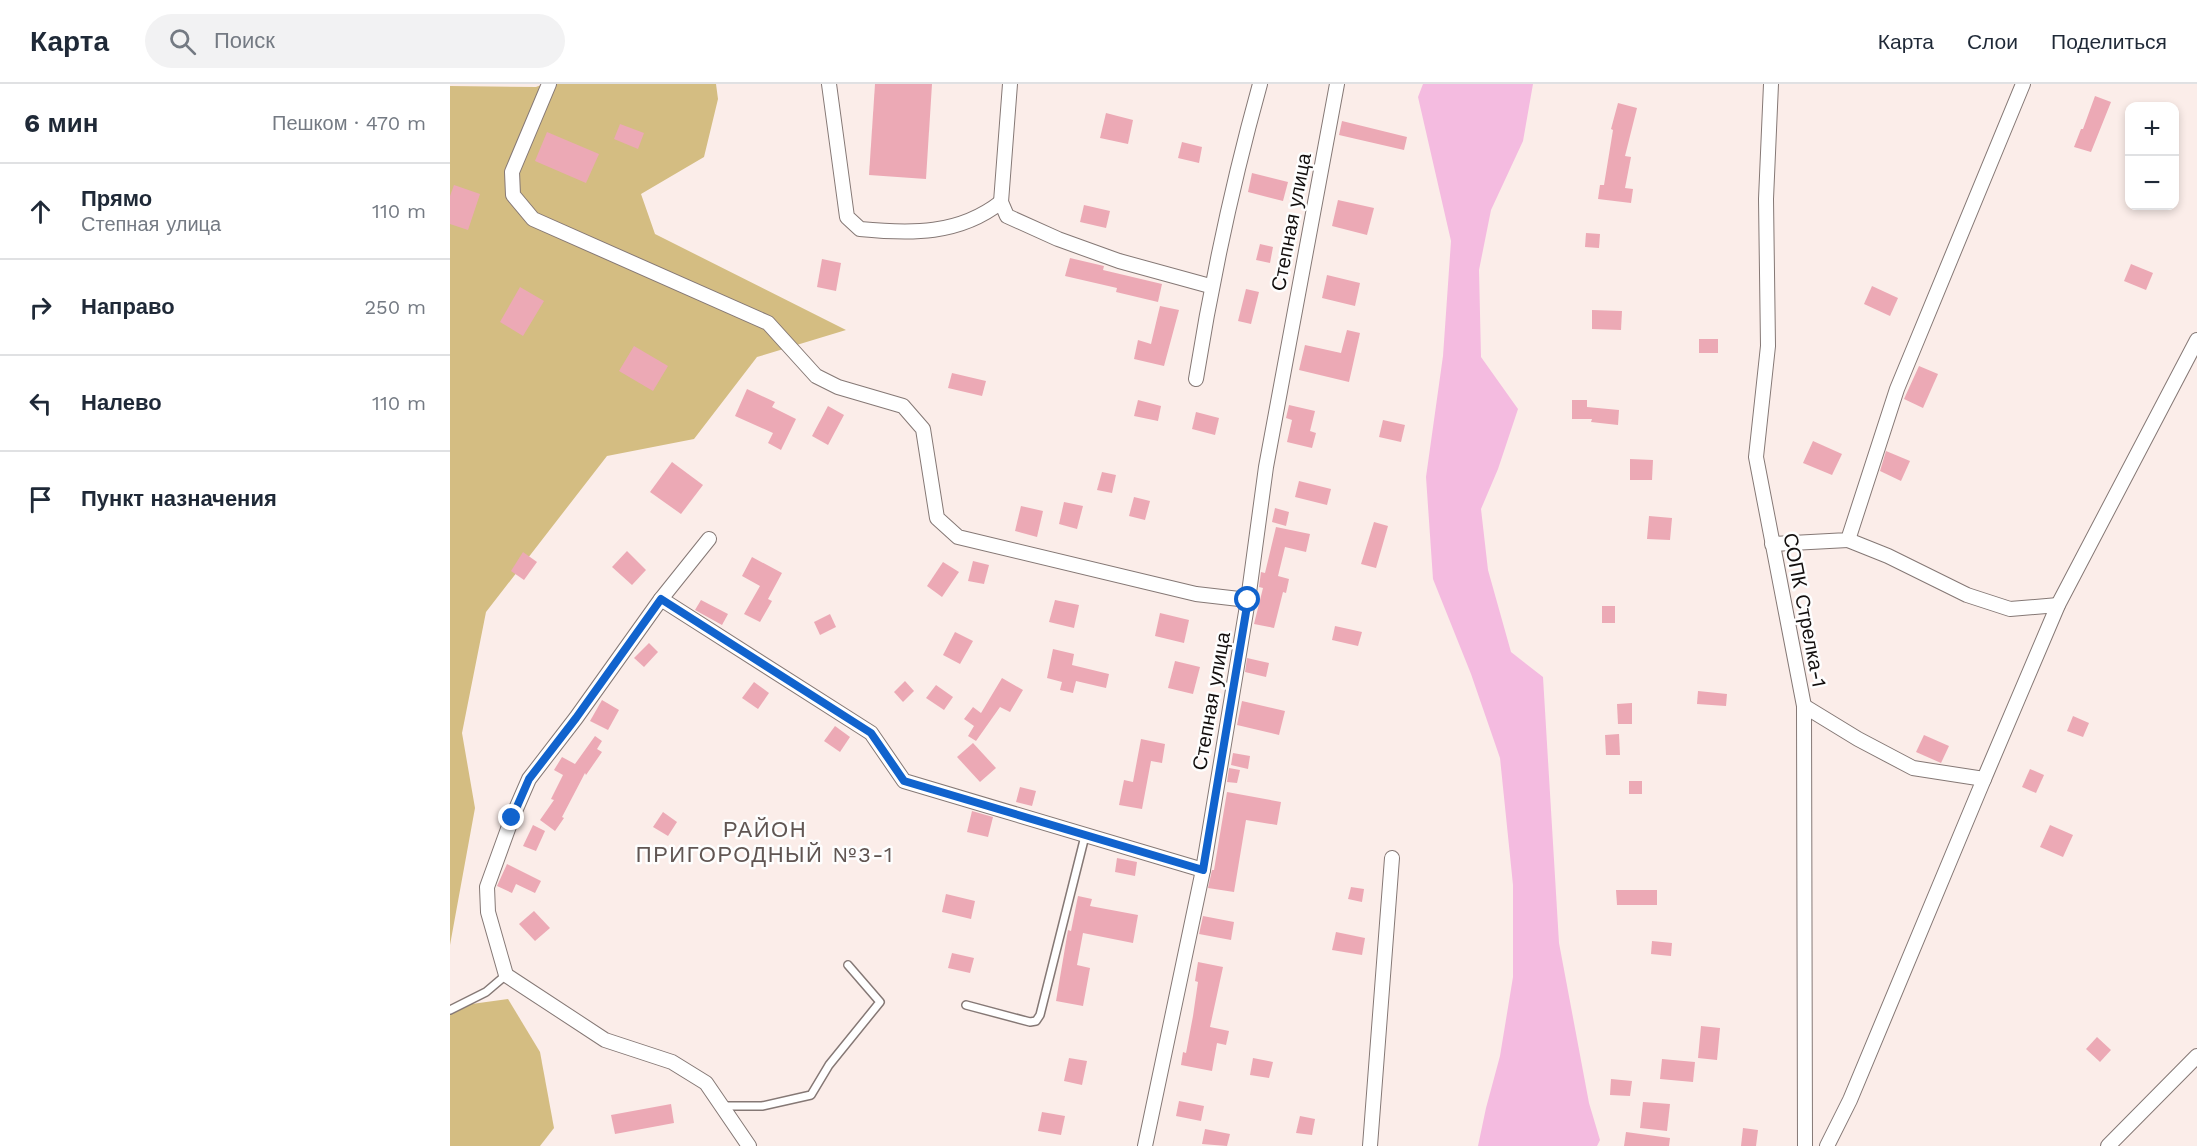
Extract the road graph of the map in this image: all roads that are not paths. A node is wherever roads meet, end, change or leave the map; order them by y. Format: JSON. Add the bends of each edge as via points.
{"nodes":[{"id":1,"x":549,"y":84,"type":"edge"},
{"id":2,"x":829,"y":84,"type":"edge"},
{"id":3,"x":1010,"y":84,"type":"edge"},
{"id":4,"x":1260,"y":84,"type":"edge"},
{"id":5,"x":1337,"y":84,"type":"edge"},
{"id":6,"x":1771,"y":84,"type":"edge"},
{"id":7,"x":2023,"y":84,"type":"edge"},
{"id":8,"x":1001,"y":202,"type":"junction"},
{"id":9,"x":1210,"y":286,"type":"junction"},
{"id":10,"x":2197,"y":340,"type":"edge"},
{"id":11,"x":1196,"y":379,"type":"dead end"},
{"id":12,"x":709,"y":539,"type":"dead end"},
{"id":13,"x":1848,"y":540,"type":"junction"},
{"id":14,"x":1772,"y":544,"type":"junction"},
{"id":15,"x":661,"y":599,"type":"junction"},
{"id":16,"x":1248,"y":600,"type":"junction"},
{"id":17,"x":2058,"y":604,"type":"junction"},
{"id":18,"x":1804,"y":706,"type":"junction"},
{"id":19,"x":1984,"y":779,"type":"junction"},
{"id":20,"x":1085,"y":836,"type":"junction"},
{"id":21,"x":1392,"y":858,"type":"dead end"},
{"id":22,"x":1203,"y":870,"type":"junction"},
{"id":23,"x":848,"y":965,"type":"dead end"},
{"id":24,"x":506,"y":975,"type":"junction"},
{"id":25,"x":966,"y":1005,"type":"dead end"},
{"id":26,"x":450,"y":1010,"type":"edge"},
{"id":27,"x":2197,"y":1056,"type":"edge"},
{"id":28,"x":722,"y":1106,"type":"junction"},
{"id":29,"x":749,"y":1146,"type":"edge"},
{"id":30,"x":1145,"y":1146,"type":"edge"},
{"id":31,"x":1370,"y":1146,"type":"edge"},
{"id":32,"x":1805,"y":1146,"type":"edge"},
{"id":33,"x":1827,"y":1146,"type":"edge"},
{"id":34,"x":2108,"y":1146,"type":"edge"}],
"edges":[{"from":1,"to":16,"type":"street","via":[[512,172],[513,195],[532,219],[768,323],[816,376],[838,387],[903,406],[923,429],[937,518],[958,537],[1196,594]]},
{"from":2,"to":8,"type":"street","via":[[847,217],[861,229],[921,232],[959,226]]},
{"from":3,"to":8,"type":"street"},
{"from":4,"to":9,"type":"street"},
{"from":5,"to":16,"type":"street","name":"Степная улица","via":[[1266,467]]},
{"from":6,"to":14,"type":"street","name":"СОПК Стрелка-1","via":[[1766,199],[1768,346],[1756,457]]},
{"from":7,"to":13,"type":"street","via":[[1897,389]]},
{"from":8,"to":9,"type":"street","via":[[1007,216],[1058,239]]},
{"from":9,"to":11,"type":"street"},
{"from":10,"to":17,"type":"street"},
{"from":12,"to":15,"type":"street"},
{"from":13,"to":14,"type":"street"},
{"from":13,"to":17,"type":"street","via":[[1967,595],[2010,609]]},
{"from":14,"to":18,"type":"street","name":"СОПК Стрелка-1"},
{"from":15,"to":20,"type":"street","via":[[871,733],[904,781]]},
{"from":15,"to":24,"type":"street","via":[[529,779],[512,818],[487,887],[488,912]]},
{"from":16,"to":22,"type":"street","name":"Степная улица"},
{"from":17,"to":19,"type":"street"},
{"from":18,"to":19,"type":"street","via":[[1913,768]]},
{"from":18,"to":32,"type":"street","name":"СОПК Стрелка-1"},
{"from":19,"to":33,"type":"street","via":[[1850,1100]]},
{"from":20,"to":22,"type":"street"},
{"from":20,"to":25,"type":"lane","via":[[1040,1015],[1030,1022]]},
{"from":21,"to":31,"type":"street"},
{"from":22,"to":30,"type":"street","name":"Степная улица"},
{"from":23,"to":28,"type":"lane","via":[[880,1002],[829,1065],[811,1095],[762,1106]]},
{"from":24,"to":26,"type":"lane","via":[[486,992]]},
{"from":24,"to":28,"type":"street","via":[[605,1040],[672,1062],[706,1083]]},
{"from":27,"to":34,"type":"street"},
{"from":28,"to":29,"type":"street"}]}
